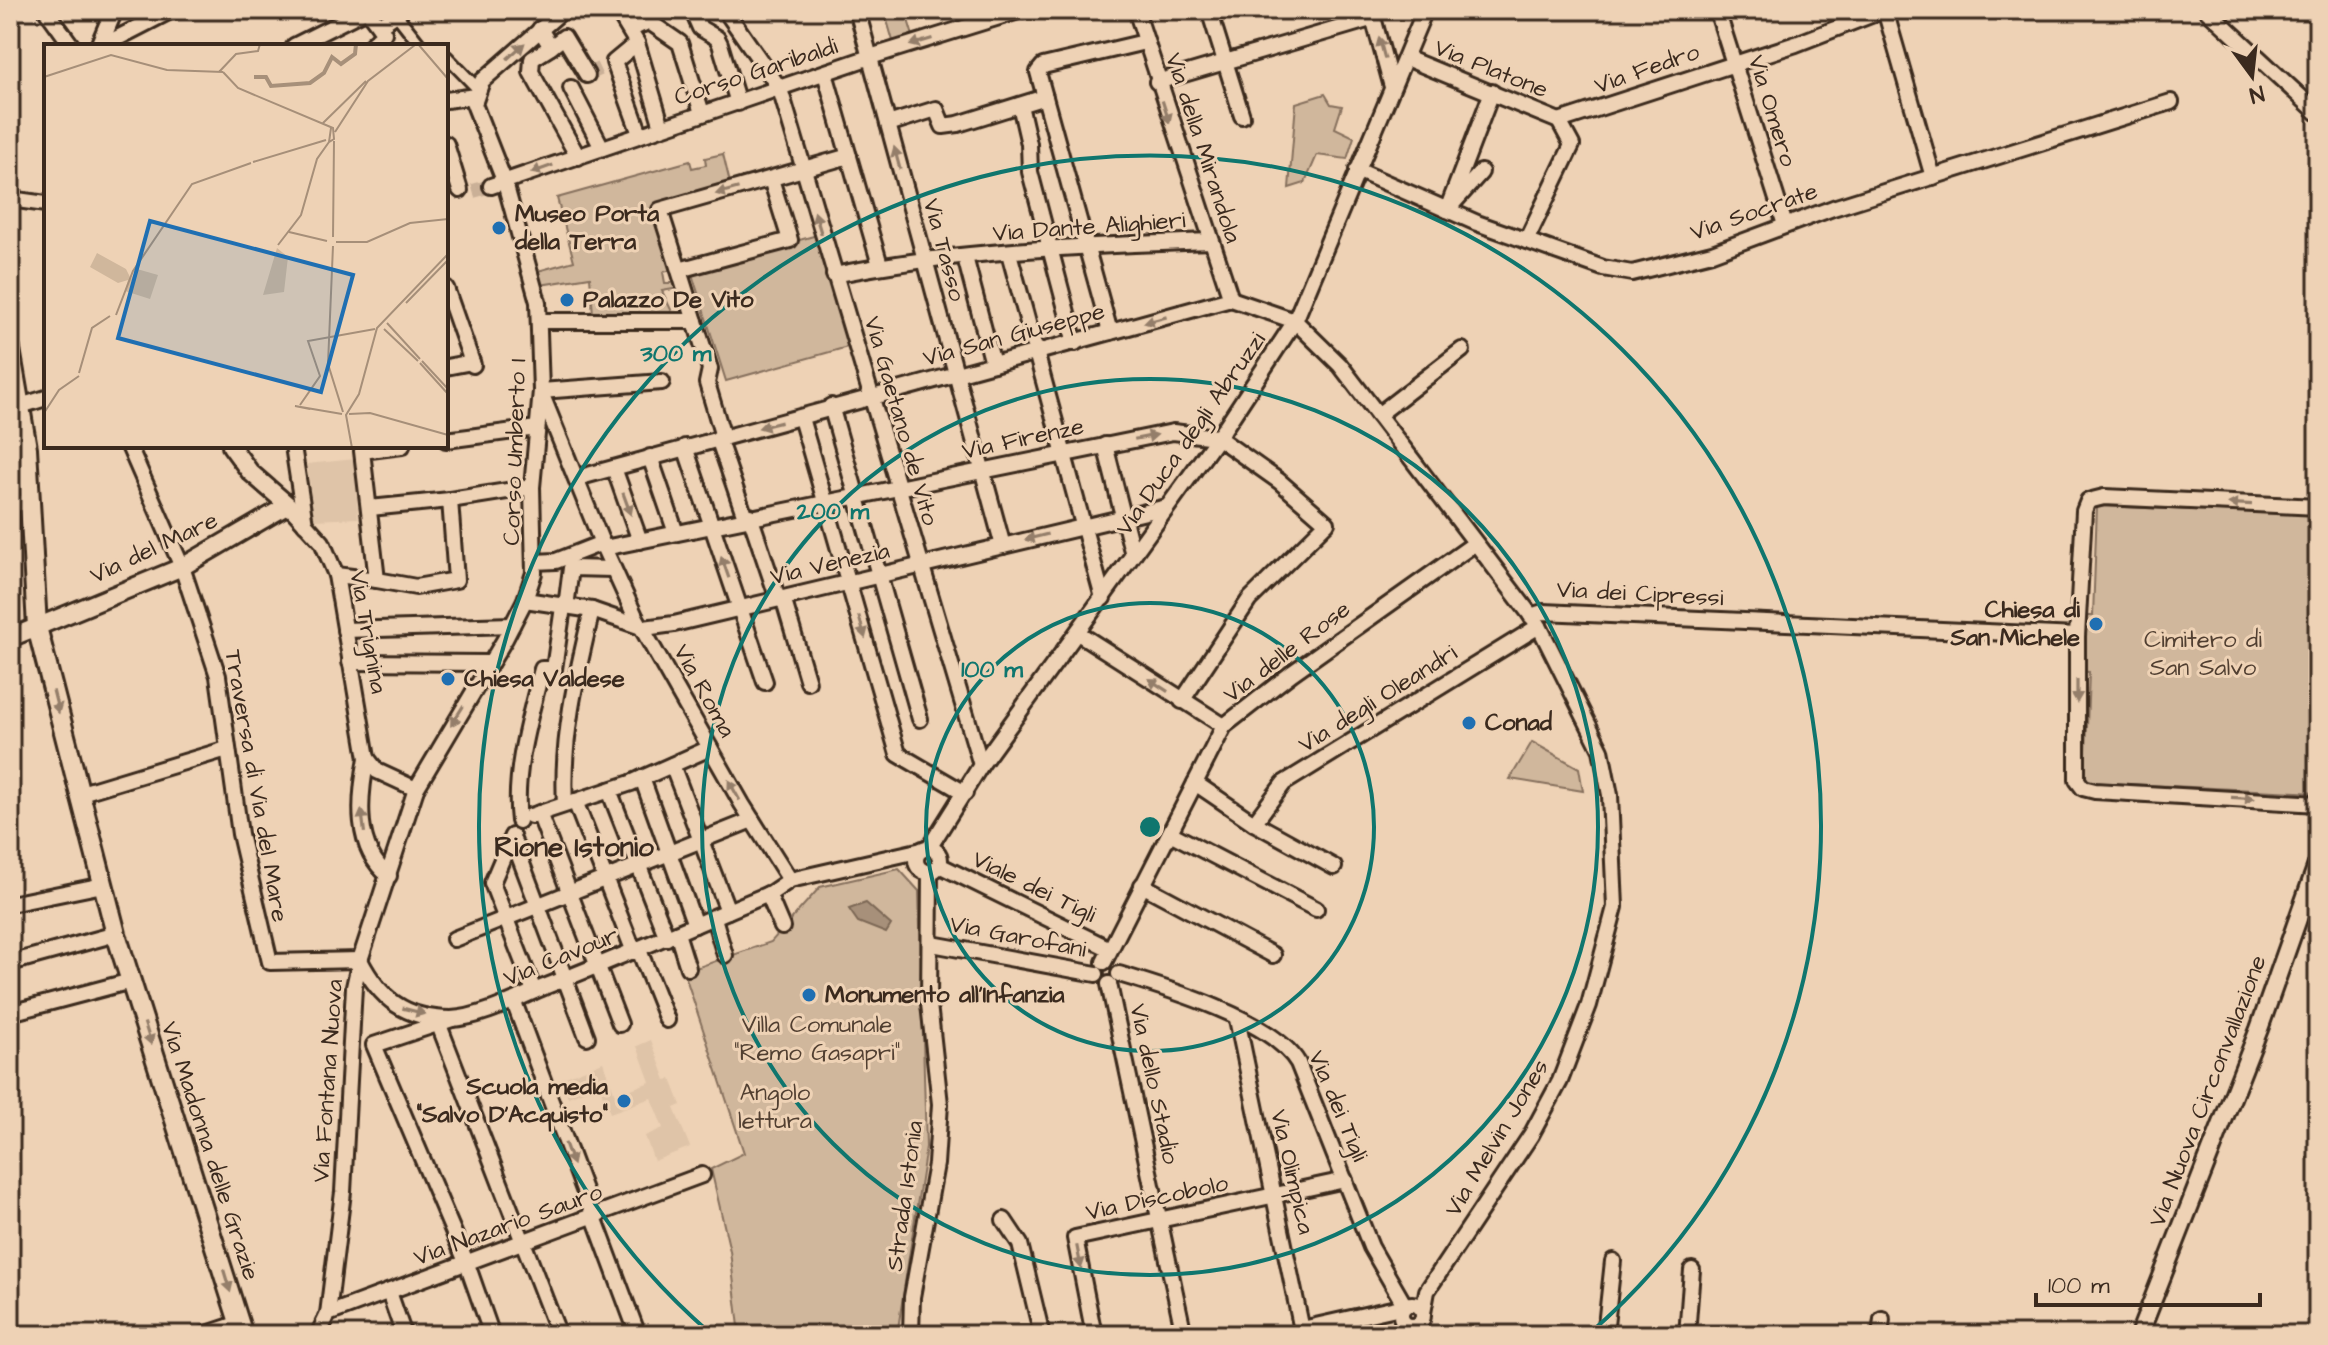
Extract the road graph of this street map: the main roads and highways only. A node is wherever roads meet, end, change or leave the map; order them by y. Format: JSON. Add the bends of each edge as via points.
{"nodes":[{"id":1,"x":10,"y":349,"type":"edge"},
{"id":2,"x":242,"y":1329,"type":"edge"}],
"edges":[{"from":1,"to":2,"type":"main road","name":"Via Madonna delle Grazie","one_way":true,"via":[[31,502],[37,627],[116,934]]}]}
